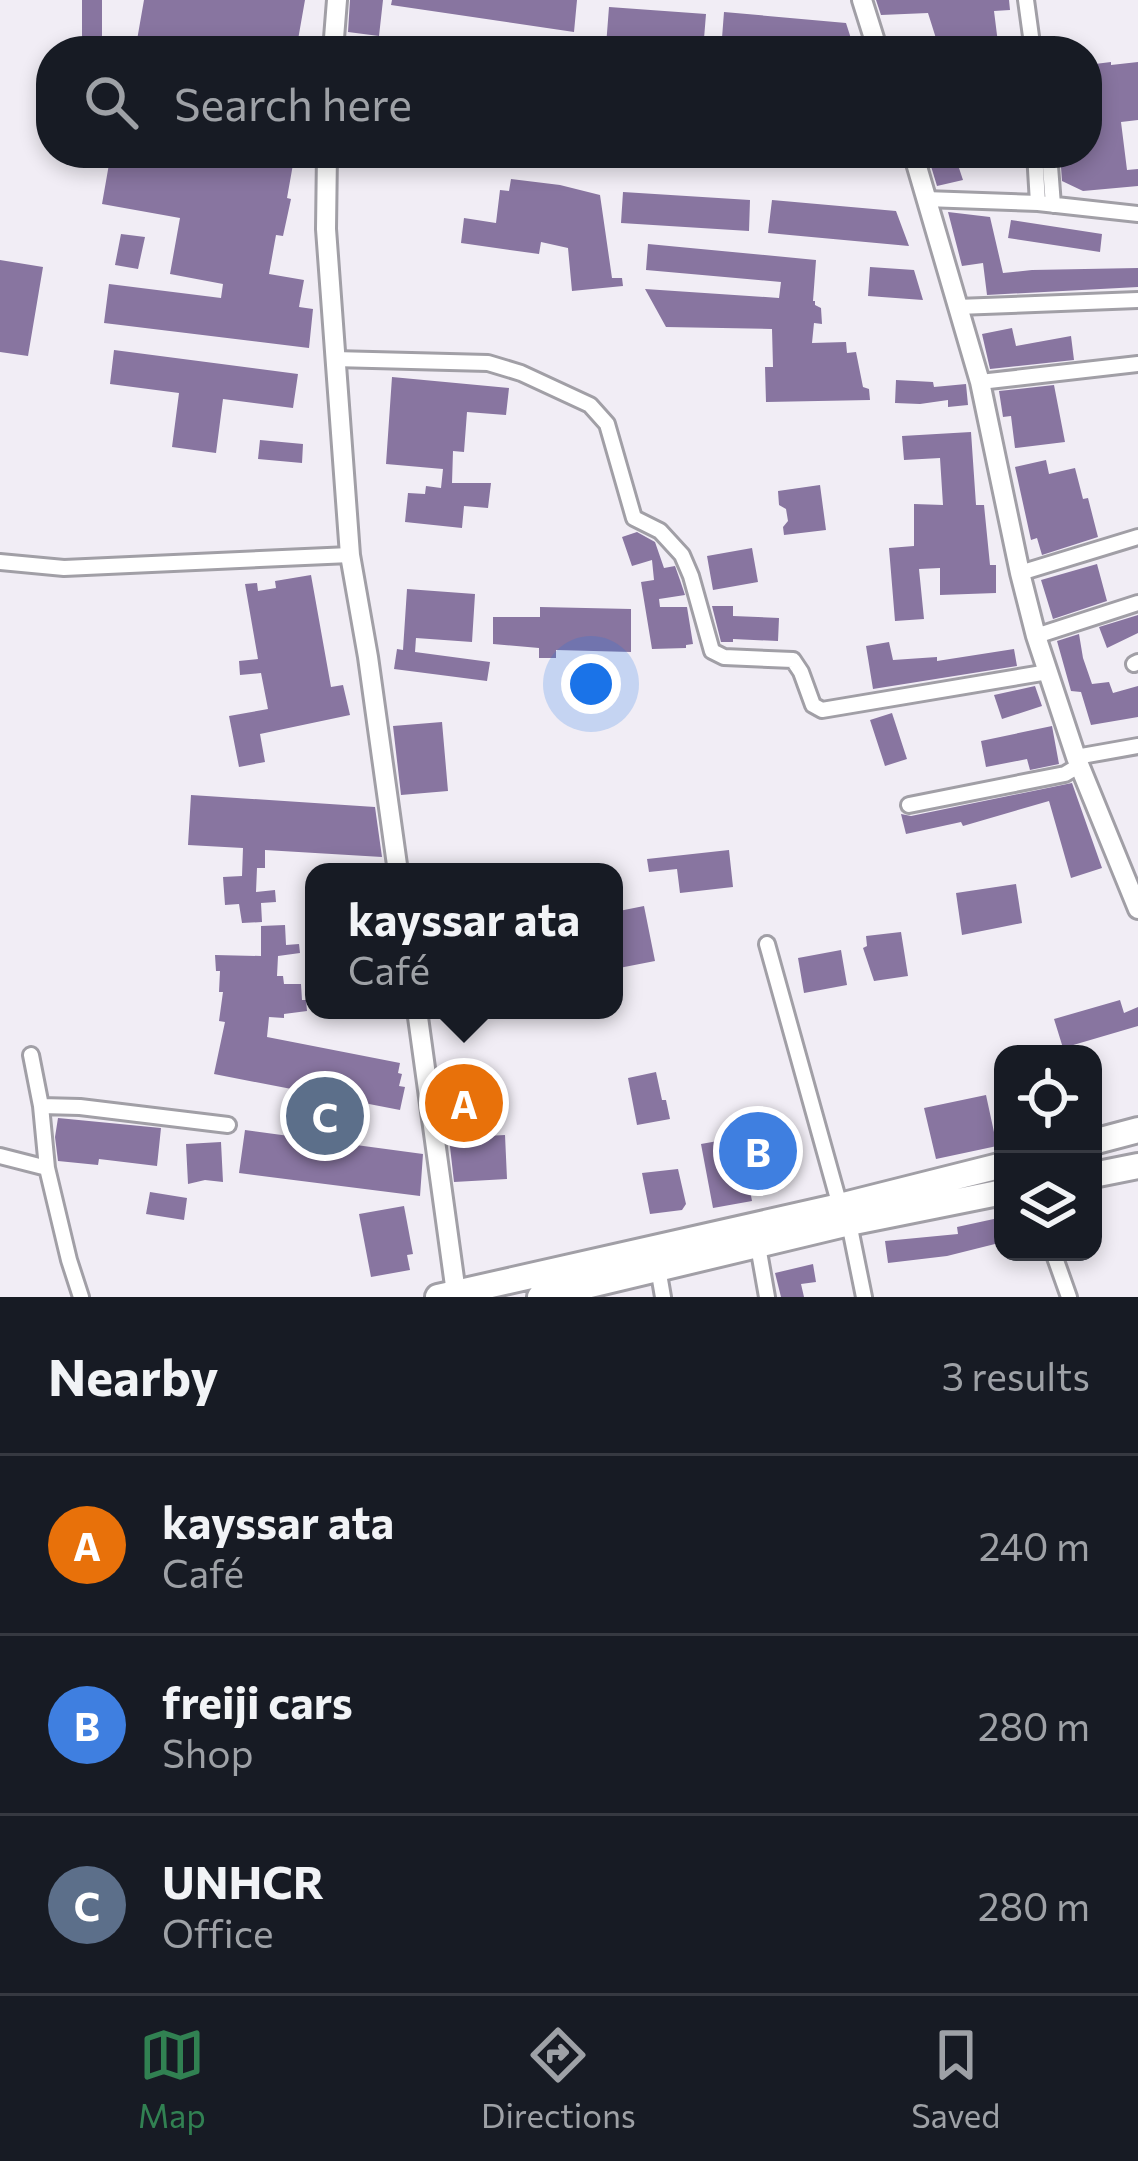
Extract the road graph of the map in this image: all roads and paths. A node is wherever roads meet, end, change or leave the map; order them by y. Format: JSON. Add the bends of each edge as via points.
{"nodes":[{"id":1,"x":337,"y":0,"type":"edge"},
{"id":2,"x":862,"y":0,"type":"edge"},
{"id":3,"x":1026,"y":0,"type":"edge"},
{"id":4,"x":334,"y":36,"type":"edge"},
{"id":5,"x":873,"y":36,"type":"edge"},
{"id":6,"x":1031,"y":36,"type":"edge"},
{"id":7,"x":327,"y":168,"type":"edge"},
{"id":8,"x":917,"y":168,"type":"edge"},
{"id":9,"x":1038,"y":168,"type":"edge"},
{"id":10,"x":1048,"y":168,"type":"edge"},
{"id":11,"x":925,"y":199,"type":"junction"},
{"id":12,"x":1046,"y":204,"type":"junction"},
{"id":13,"x":1138,"y":214,"type":"edge"},
{"id":14,"x":1138,"y":300,"type":"edge"},
{"id":15,"x":957,"y":307,"type":"junction"},
{"id":16,"x":334,"y":358,"type":"junction"},
{"id":17,"x":1138,"y":364,"type":"edge"},
{"id":18,"x":980,"y":382,"type":"junction"},
{"id":19,"x":1138,"y":537,"type":"edge"},
{"id":20,"x":350,"y":555,"type":"junction"},
{"id":21,"x":0,"y":562,"type":"edge"},
{"id":22,"x":1020,"y":573,"type":"junction"},
{"id":23,"x":1138,"y":603,"type":"edge"},
{"id":24,"x":1036,"y":636,"type":"junction"},
{"id":25,"x":1048,"y":672,"type":"junction"},
{"id":26,"x":1138,"y":746,"type":"edge"},
{"id":27,"x":1078,"y":761,"type":"junction"},
{"id":28,"x":909,"y":805,"type":"dead end"},
{"id":29,"x":397,"y":863,"type":"edge"},
{"id":30,"x":1138,"y":909,"type":"edge"},
{"id":31,"x":767,"y":944,"type":"dead end"},
{"id":32,"x":418,"y":1019,"type":"edge"},
{"id":33,"x":31,"y":1055,"type":"dead end"},
{"id":34,"x":41,"y":1106,"type":"junction"},
{"id":35,"x":228,"y":1125,"type":"dead end"},
{"id":36,"x":1138,"y":1130,"type":"edge"},
{"id":37,"x":1102,"y":1140,"type":"edge"},
{"id":38,"x":0,"y":1156,"type":"edge"},
{"id":39,"x":1138,"y":1166,"type":"edge"},
{"id":40,"x":47,"y":1168,"type":"junction"},
{"id":41,"x":994,"y":1168,"type":"edge"},
{"id":42,"x":1102,"y":1172,"type":"edge"},
{"id":43,"x":994,"y":1193,"type":"edge"},
{"id":44,"x":845,"y":1215,"type":"junction"},
{"id":45,"x":758,"y":1246,"type":"junction"},
{"id":46,"x":1056,"y":1261,"type":"edge"},
{"id":47,"x":658,"y":1268,"type":"junction"},
{"id":48,"x":447,"y":1295,"type":"edge"},
{"id":49,"x":81,"y":1297,"type":"edge"},
{"id":50,"x":540,"y":1297,"type":"edge"},
{"id":51,"x":663,"y":1297,"type":"edge"},
{"id":52,"x":767,"y":1297,"type":"edge"},
{"id":53,"x":864,"y":1297,"type":"edge"},
{"id":54,"x":1069,"y":1297,"type":"edge"}],
"edges":[{"from":1,"to":4,"type":"street"},
{"from":2,"to":5,"type":"street"},
{"from":3,"to":6,"type":"street"},
{"from":7,"to":16,"type":"street"},
{"from":8,"to":11,"type":"street"},
{"from":9,"to":12,"type":"street"},
{"from":10,"to":12,"type":"street"},
{"from":11,"to":12,"type":"street"},
{"from":11,"to":15,"type":"street"},
{"from":12,"to":13,"type":"street"},
{"from":14,"to":15,"type":"street"},
{"from":15,"to":18,"type":"street"},
{"from":16,"to":20,"type":"street"},
{"from":16,"to":25,"type":"street","via":[[488,364],[597,410],[634,518],[661,531],[687,565],[712,651],[793,660],[816,708]]},
{"from":17,"to":18,"type":"street"},
{"from":18,"to":22,"type":"street"},
{"from":19,"to":22,"type":"street"},
{"from":20,"to":21,"type":"street","via":[[64,568]]},
{"from":20,"to":29,"type":"street"},
{"from":22,"to":24,"type":"street"},
{"from":23,"to":24,"type":"street"},
{"from":24,"to":25,"type":"street"},
{"from":25,"to":27,"type":"street"},
{"from":26,"to":27,"type":"street"},
{"from":27,"to":28,"type":"street","via":[[1065,774]]},
{"from":27,"to":30,"type":"street"},
{"from":31,"to":44,"type":"street"},
{"from":32,"to":48,"type":"street"},
{"from":33,"to":34,"type":"street"},
{"from":34,"to":35,"type":"street"},
{"from":34,"to":40,"type":"street"},
{"from":36,"to":37,"type":"highway"},
{"from":38,"to":40,"type":"street"},
{"from":39,"to":42,"type":"highway"},
{"from":40,"to":49,"type":"street"},
{"from":41,"to":44,"type":"highway"},
{"from":43,"to":44,"type":"highway"},
{"from":44,"to":45,"type":"highway"},
{"from":44,"to":48,"type":"highway"},
{"from":44,"to":53,"type":"street"},
{"from":45,"to":47,"type":"highway"},
{"from":45,"to":52,"type":"street"},
{"from":46,"to":54,"type":"street"},
{"from":47,"to":50,"type":"highway"},
{"from":47,"to":51,"type":"street"}]}
